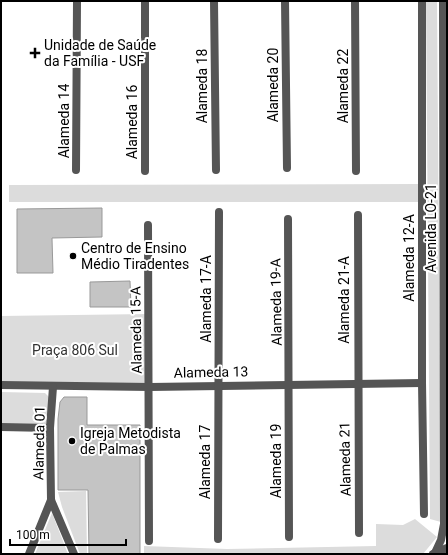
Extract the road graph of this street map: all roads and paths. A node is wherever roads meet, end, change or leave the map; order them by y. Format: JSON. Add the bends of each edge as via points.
{"nodes":[{"id":1,"x":77,"y":1,"type":"edge"},
{"id":2,"x":145,"y":1,"type":"edge"},
{"id":3,"x":214,"y":1,"type":"edge"},
{"id":4,"x":286,"y":1,"type":"edge"},
{"id":5,"x":355,"y":1,"type":"edge"},
{"id":6,"x":422,"y":1,"type":"edge"},
{"id":7,"x":443,"y":1,"type":"edge"},
{"id":8,"x":287,"y":168,"type":"dead end"},
{"id":9,"x":76,"y":170,"type":"dead end"},
{"id":10,"x":216,"y":170,"type":"dead end"},
{"id":11,"x":145,"y":171,"type":"dead end"},
{"id":12,"x":356,"y":171,"type":"dead end"},
{"id":13,"x":219,"y":212,"type":"dead end"},
{"id":14,"x":358,"y":215,"type":"dead end"},
{"id":15,"x":288,"y":219,"type":"dead end"},
{"id":16,"x":148,"y":225,"type":"dead end"},
{"id":17,"x":422,"y":383,"type":"junction"},
{"id":18,"x":289,"y":384,"type":"junction"},
{"id":19,"x":357,"y":384,"type":"junction"},
{"id":20,"x":1,"y":385,"type":"edge"},
{"id":21,"x":218,"y":385,"type":"junction"},
{"id":22,"x":53,"y":387,"type":"junction"},
{"id":23,"x":150,"y":387,"type":"junction"},
{"id":24,"x":1,"y":427,"type":"edge"},
{"id":25,"x":50,"y":428,"type":"junction"},
{"id":26,"x":446,"y":457,"type":"edge"},
{"id":27,"x":51,"y":500,"type":"junction"},
{"id":28,"x":424,"y":514,"type":"dead end"},
{"id":29,"x":359,"y":533,"type":"dead end"},
{"id":30,"x":289,"y":537,"type":"dead end"},
{"id":31,"x":218,"y":539,"type":"dead end"},
{"id":32,"x":149,"y":541,"type":"dead end"},
{"id":33,"x":447,"y":548,"type":"edge"},
{"id":34,"x":434,"y":553,"type":"edge"},
{"id":35,"x":29,"y":554,"type":"edge"},
{"id":36,"x":74,"y":554,"type":"edge"}],
"edges":[{"from":1,"to":9,"type":"street","name":"Alameda 14"},
{"from":2,"to":11,"type":"street","name":"Alameda 16"},
{"from":3,"to":10,"type":"street","name":"Alameda 18"},
{"from":4,"to":8,"type":"street","name":"Alameda 20"},
{"from":5,"to":12,"type":"street","name":"Alameda 22"},
{"from":6,"to":17,"type":"street","name":"Alameda 12-A"},
{"from":7,"to":26,"type":"street","name":"Avenida LO-21"},
{"from":13,"to":21,"type":"street","name":"Alameda 17-A"},
{"from":14,"to":19,"type":"street","name":"Alameda 21-A"},
{"from":15,"to":18,"type":"street","name":"Alameda 19-A"},
{"from":16,"to":23,"type":"street","name":"Alameda 15-A"},
{"from":17,"to":19,"type":"street","name":"Alameda 13"},
{"from":17,"to":28,"type":"street","name":"Alameda 12-A"},
{"from":18,"to":19,"type":"street","name":"Alameda 13"},
{"from":18,"to":21,"type":"street","name":"Alameda 13"},
{"from":18,"to":30,"type":"street","name":"Alameda 19"},
{"from":19,"to":29,"type":"street","name":"Alameda 21"},
{"from":20,"to":22,"type":"street","name":"Alameda 13"},
{"from":21,"to":23,"type":"street","name":"Alameda 13"},
{"from":21,"to":31,"type":"street","name":"Alameda 17"},
{"from":22,"to":23,"type":"street","name":"Alameda 13"},
{"from":22,"to":25,"type":"street","name":"Alameda 01"},
{"from":23,"to":32,"type":"street","name":"Alameda 15-A"},
{"from":24,"to":25,"type":"street"},
{"from":25,"to":27,"type":"street","name":"Alameda 01"},
{"from":26,"to":34,"type":"street","name":"Avenida LO-21","via":[[443,534]]},
{"from":27,"to":35,"type":"street"},
{"from":27,"to":36,"type":"street"},
{"from":33,"to":34,"type":"street"}]}
